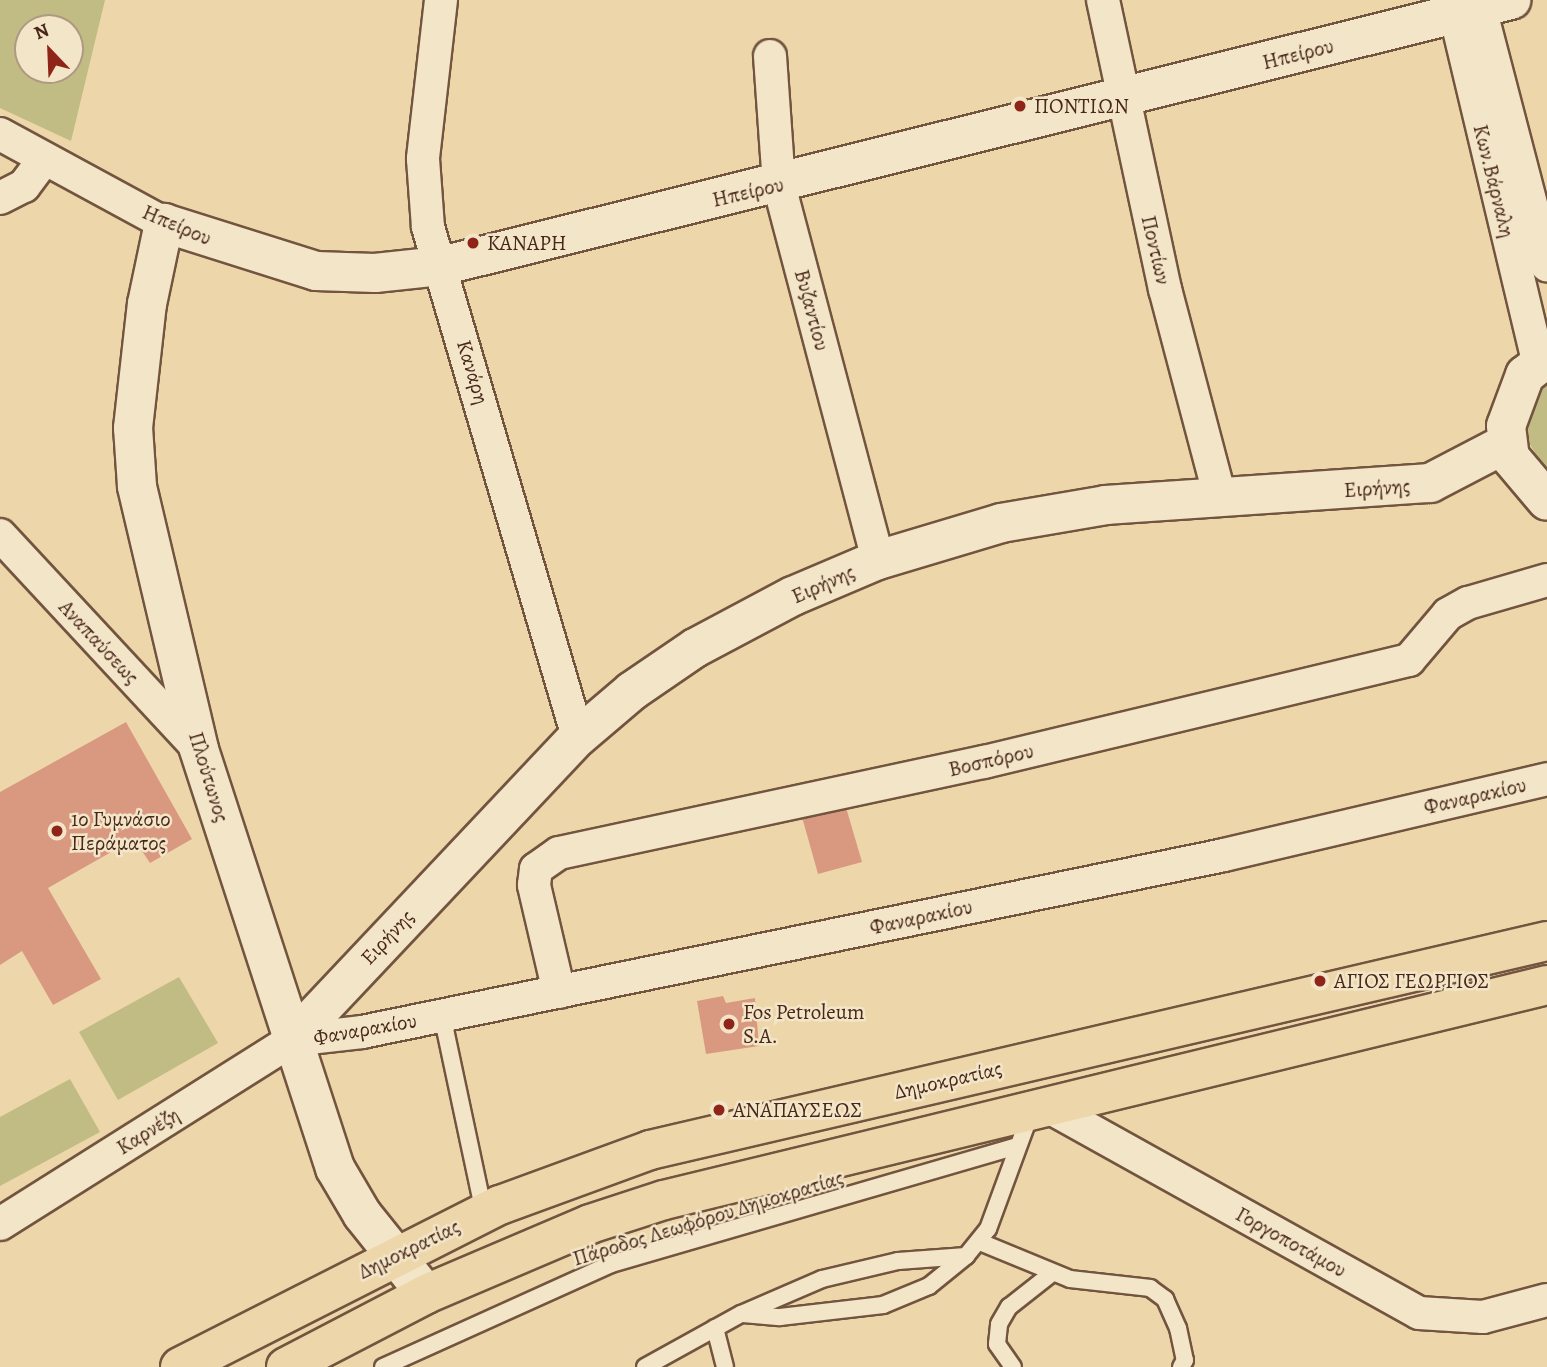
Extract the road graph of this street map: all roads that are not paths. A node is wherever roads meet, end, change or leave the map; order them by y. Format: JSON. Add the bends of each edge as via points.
{"nodes":[{"id":1,"x":441,"y":0,"type":"edge"},
{"id":2,"x":1102,"y":0,"type":"edge"},
{"id":3,"x":1474,"y":6,"type":"edge"},
{"id":4,"x":770,"y":56,"type":"dead end"},
{"id":5,"x":1121,"y":99,"type":"junction"},
{"id":6,"x":0,"y":134,"type":"edge"},
{"id":7,"x":43,"y":161,"type":"junction"},
{"id":8,"x":779,"y":185,"type":"junction"},
{"id":9,"x":0,"y":198,"type":"edge"},
{"id":10,"x":164,"y":223,"type":"junction"},
{"id":11,"x":1539,"y":261,"type":"edge"},
{"id":12,"x":441,"y":265,"type":"junction"},
{"id":13,"x":1543,"y":360,"type":"edge"},
{"id":14,"x":1507,"y":443,"type":"junction"},
{"id":15,"x":1220,"y":497,"type":"junction"},
{"id":16,"x":1547,"y":501,"type":"edge"},
{"id":17,"x":0,"y":536,"type":"edge"},
{"id":18,"x":878,"y":560,"type":"junction"},
{"id":19,"x":1547,"y":580,"type":"edge"},
{"id":20,"x":578,"y":737,"type":"junction"},
{"id":21,"x":198,"y":749,"type":"junction"},
{"id":22,"x":1547,"y":779,"type":"edge"},
{"id":23,"x":1547,"y":941,"type":"edge"},
{"id":24,"x":1547,"y":985,"type":"edge"},
{"id":25,"x":559,"y":992,"type":"junction"},
{"id":26,"x":442,"y":1015,"type":"junction"},
{"id":27,"x":292,"y":1040,"type":"junction"},
{"id":28,"x":1040,"y":1109,"type":"junction"},
{"id":29,"x":1014,"y":1147,"type":"junction"},
{"id":30,"x":484,"y":1213,"type":"junction"},
{"id":31,"x":2,"y":1223,"type":"edge"},
{"id":32,"x":980,"y":1242,"type":"junction"},
{"id":33,"x":395,"y":1254,"type":"junction"},
{"id":34,"x":966,"y":1256,"type":"junction"},
{"id":35,"x":1052,"y":1273,"type":"junction"},
{"id":36,"x":426,"y":1294,"type":"junction"},
{"id":37,"x":1547,"y":1300,"type":"edge"},
{"id":38,"x":741,"y":1314,"type":"junction"},
{"id":39,"x":715,"y":1328,"type":"junction"},
{"id":40,"x":180,"y":1367,"type":"edge"},
{"id":41,"x":286,"y":1367,"type":"edge"},
{"id":42,"x":383,"y":1367,"type":"edge"},
{"id":43,"x":645,"y":1367,"type":"edge"},
{"id":44,"x":725,"y":1367,"type":"edge"},
{"id":45,"x":1013,"y":1367,"type":"edge"},
{"id":46,"x":1181,"y":1367,"type":"edge"}],
"edges":[{"from":1,"to":12,"type":"street","name":"Κανάρη","via":[[423,194]]},
{"from":2,"to":5,"type":"street","name":"Ποντίων"},
{"from":3,"to":5,"type":"street","name":"Ηπείρου"},
{"from":3,"to":11,"type":"street","name":"Κων.Βάρναλη"},
{"from":4,"to":8,"type":"street","name":"Βυζαντίου"},
{"from":5,"to":8,"type":"street","name":"Ηπείρου"},
{"from":5,"to":15,"type":"street","name":"Ποντίων"},
{"from":6,"to":7,"type":"street","name":"Ηπείρου"},
{"from":7,"to":9,"type":"street","via":[[24,186]]},
{"from":7,"to":10,"type":"street","name":"Ηπείρου"},
{"from":8,"to":12,"type":"street","name":"Ηπείρου"},
{"from":8,"to":18,"type":"street","name":"Βυζαντίου"},
{"from":10,"to":12,"type":"street","name":"Ηπείρου","via":[[316,271],[375,273]]},
{"from":10,"to":21,"type":"street","name":"Πλούτωνος","via":[[145,316],[133,428],[137,486]]},
{"from":11,"to":13,"type":"street","name":"Κων.Βάρναλη"},
{"from":12,"to":20,"type":"street","name":"Κανάρη"},
{"from":13,"to":14,"type":"street","via":[[1515,393]]},
{"from":14,"to":15,"type":"street","name":"Ειρήνης","via":[[1430,483]]},
{"from":14,"to":16,"type":"street","via":[[1517,470]]},
{"from":15,"to":18,"type":"street","name":"Ειρήνης","via":[[1106,505],[1001,523]]},
{"from":17,"to":21,"type":"street","name":"Αναπαύσεως"},
{"from":18,"to":20,"type":"street","name":"Ειρήνης","via":[[793,596],[695,648],[632,691]]},
{"from":19,"to":25,"type":"street","name":"Βοσπόρου","via":[[1468,603],[1448,614],[1409,660],[984,762],[559,853],[536,869],[534,885]]},
{"from":20,"to":27,"type":"street","name":"Ειρήνης"},
{"from":21,"to":27,"type":"street","name":"Πλούτωνος"},
{"from":22,"to":25,"type":"street","name":"Φαναρακίου","via":[[1224,855]]},
{"from":23,"to":30,"type":"main road","name":"Δημοκρατίας","via":[[650,1150],[573,1174]]},
{"from":24,"to":28,"type":"main road"},
{"from":25,"to":26,"type":"street","name":"Φαναρακίου"},
{"from":26,"to":27,"type":"street","name":"Φαναρακίου"},
{"from":26,"to":30,"type":"lane"},
{"from":27,"to":31,"type":"street","name":"Καρνέζη"},
{"from":27,"to":33,"type":"street","name":"Πλούτωνος","via":[[335,1168],[362,1214]]},
{"from":28,"to":29,"type":"lane"},
{"from":28,"to":36,"type":"main road","via":[[664,1200],[590,1224]]},
{"from":28,"to":37,"type":"street","name":"Γοργοποτάμου","via":[[1419,1313],[1483,1317]]},
{"from":29,"to":32,"type":"lane"},
{"from":29,"to":42,"type":"lane","name":"Πάροδος Λεωφόρου Δημοκρατίας","via":[[611,1264]]},
{"from":30,"to":33,"type":"main road","name":"Δημοκρατίας"},
{"from":32,"to":34,"type":"lane"},
{"from":32,"to":35,"type":"lane"},
{"from":33,"to":36,"type":"street","name":"Πλούτωνος"},
{"from":33,"to":40,"type":"main road","name":"Δημοκρατίας"},
{"from":34,"to":38,"type":"lane","via":[[898,1261],[822,1279]]},
{"from":34,"to":38,"type":"lane","via":[[929,1286],[883,1305],[780,1317]]},
{"from":35,"to":45,"type":"lane","via":[[1009,1307],[999,1324],[997,1343]]},
{"from":35,"to":46,"type":"lane","via":[[1150,1288],[1165,1299],[1185,1360]]},
{"from":36,"to":41,"type":"main road"},
{"from":38,"to":39,"type":"lane"},
{"from":39,"to":43,"type":"lane"},
{"from":39,"to":44,"type":"lane"}]}
